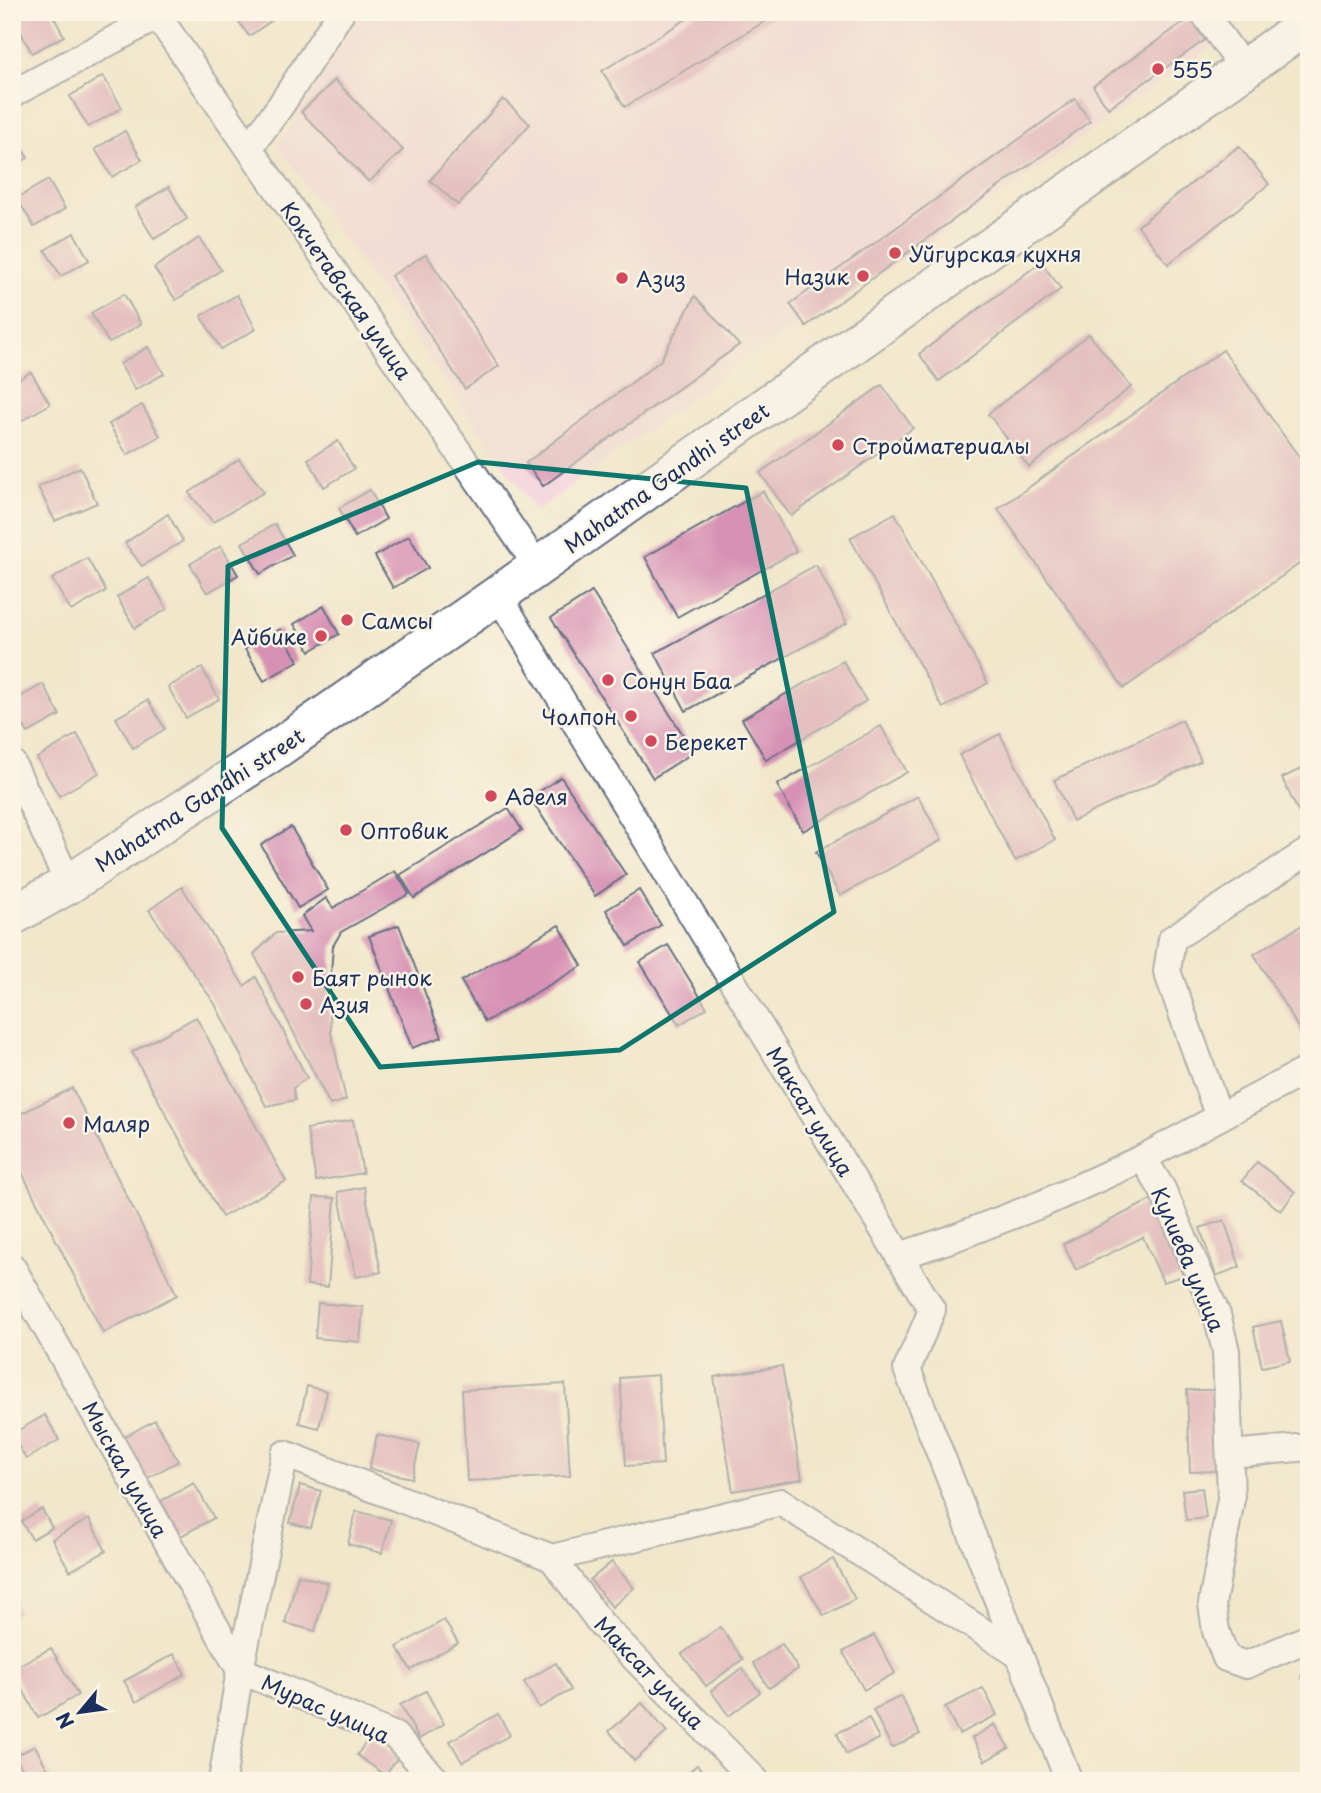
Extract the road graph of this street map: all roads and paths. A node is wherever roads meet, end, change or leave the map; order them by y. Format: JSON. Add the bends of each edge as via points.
{"nodes":[{"id":1,"x":341,"y":12,"type":"edge"},
{"id":2,"x":1203,"y":12,"type":"edge"},
{"id":3,"x":157,"y":14,"type":"edge"},
{"id":4,"x":1309,"y":23,"type":"edge"},
{"id":5,"x":1244,"y":69,"type":"junction"},
{"id":6,"x":12,"y":94,"type":"edge"},
{"id":7,"x":249,"y":148,"type":"junction"},
{"id":8,"x":538,"y":567,"type":"junction"},
{"id":9,"x":498,"y":595,"type":"junction"},
{"id":10,"x":12,"y":764,"type":"edge"},
{"id":11,"x":1309,"y":851,"type":"edge"},
{"id":12,"x":69,"y":884,"type":"junction"},
{"id":13,"x":12,"y":916,"type":"edge"},
{"id":14,"x":1307,"y":1071,"type":"edge"},
{"id":15,"x":1219,"y":1117,"type":"junction"},
{"id":16,"x":1143,"y":1158,"type":"junction"},
{"id":17,"x":900,"y":1256,"type":"junction"},
{"id":18,"x":12,"y":1267,"type":"edge"},
{"id":19,"x":1309,"y":1447,"type":"edge"},
{"id":20,"x":1230,"y":1454,"type":"junction"},
{"id":21,"x":552,"y":1558,"type":"junction"},
{"id":22,"x":1309,"y":1638,"type":"edge"},
{"id":23,"x":1018,"y":1655,"type":"junction"},
{"id":24,"x":240,"y":1670,"type":"junction"},
{"id":25,"x":222,"y":1781,"type":"edge"},
{"id":26,"x":438,"y":1781,"type":"edge"},
{"id":27,"x":756,"y":1781,"type":"edge"},
{"id":28,"x":1069,"y":1781,"type":"edge"}],
"edges":[{"from":1,"to":7,"type":"street"},
{"from":2,"to":5,"type":"street"},
{"from":3,"to":6,"type":"street"},
{"from":3,"to":7,"type":"street","name":"Кокчетавская улица"},
{"from":4,"to":5,"type":"main road","name":"Mahatma Gandhi street"},
{"from":5,"to":8,"type":"main road","name":"Mahatma Gandhi street"},
{"from":7,"to":8,"type":"street","name":"Кокчетавская улица"},
{"from":8,"to":9,"type":"main road","name":"Mahatma Gandhi street"},
{"from":9,"to":12,"type":"main road","name":"Mahatma Gandhi street","via":[[275,750]]},
{"from":9,"to":17,"type":"street","name":"Максат улица"},
{"from":10,"to":12,"type":"street"},
{"from":11,"to":15,"type":"street","via":[[1172,939],[1167,971]]},
{"from":12,"to":13,"type":"main road","name":"Mahatma Gandhi street"},
{"from":14,"to":15,"type":"street"},
{"from":15,"to":16,"type":"street"},
{"from":16,"to":17,"type":"street","via":[[1042,1204]]},
{"from":16,"to":20,"type":"street","name":"Кулиева улица","via":[[1162,1189],[1217,1315],[1226,1352]]},
{"from":17,"to":23,"type":"street","name":"Максат улица","via":[[932,1310],[907,1369]]},
{"from":18,"to":24,"type":"street","name":"Мыскал улица"},
{"from":19,"to":20,"type":"street"},
{"from":20,"to":22,"type":"street","name":"Кулиева улица","via":[[1231,1499],[1212,1604],[1226,1658],[1246,1665]]},
{"from":21,"to":23,"type":"street","via":[[781,1502]]},
{"from":21,"to":24,"type":"street","via":[[285,1454]]},
{"from":21,"to":27,"type":"street","name":"Максат улица","via":[[602,1625]]},
{"from":23,"to":28,"type":"street","name":"Максат улица"},
{"from":24,"to":25,"type":"street"},
{"from":24,"to":26,"type":"street","name":"Мурас улица","via":[[395,1736]]}]}
